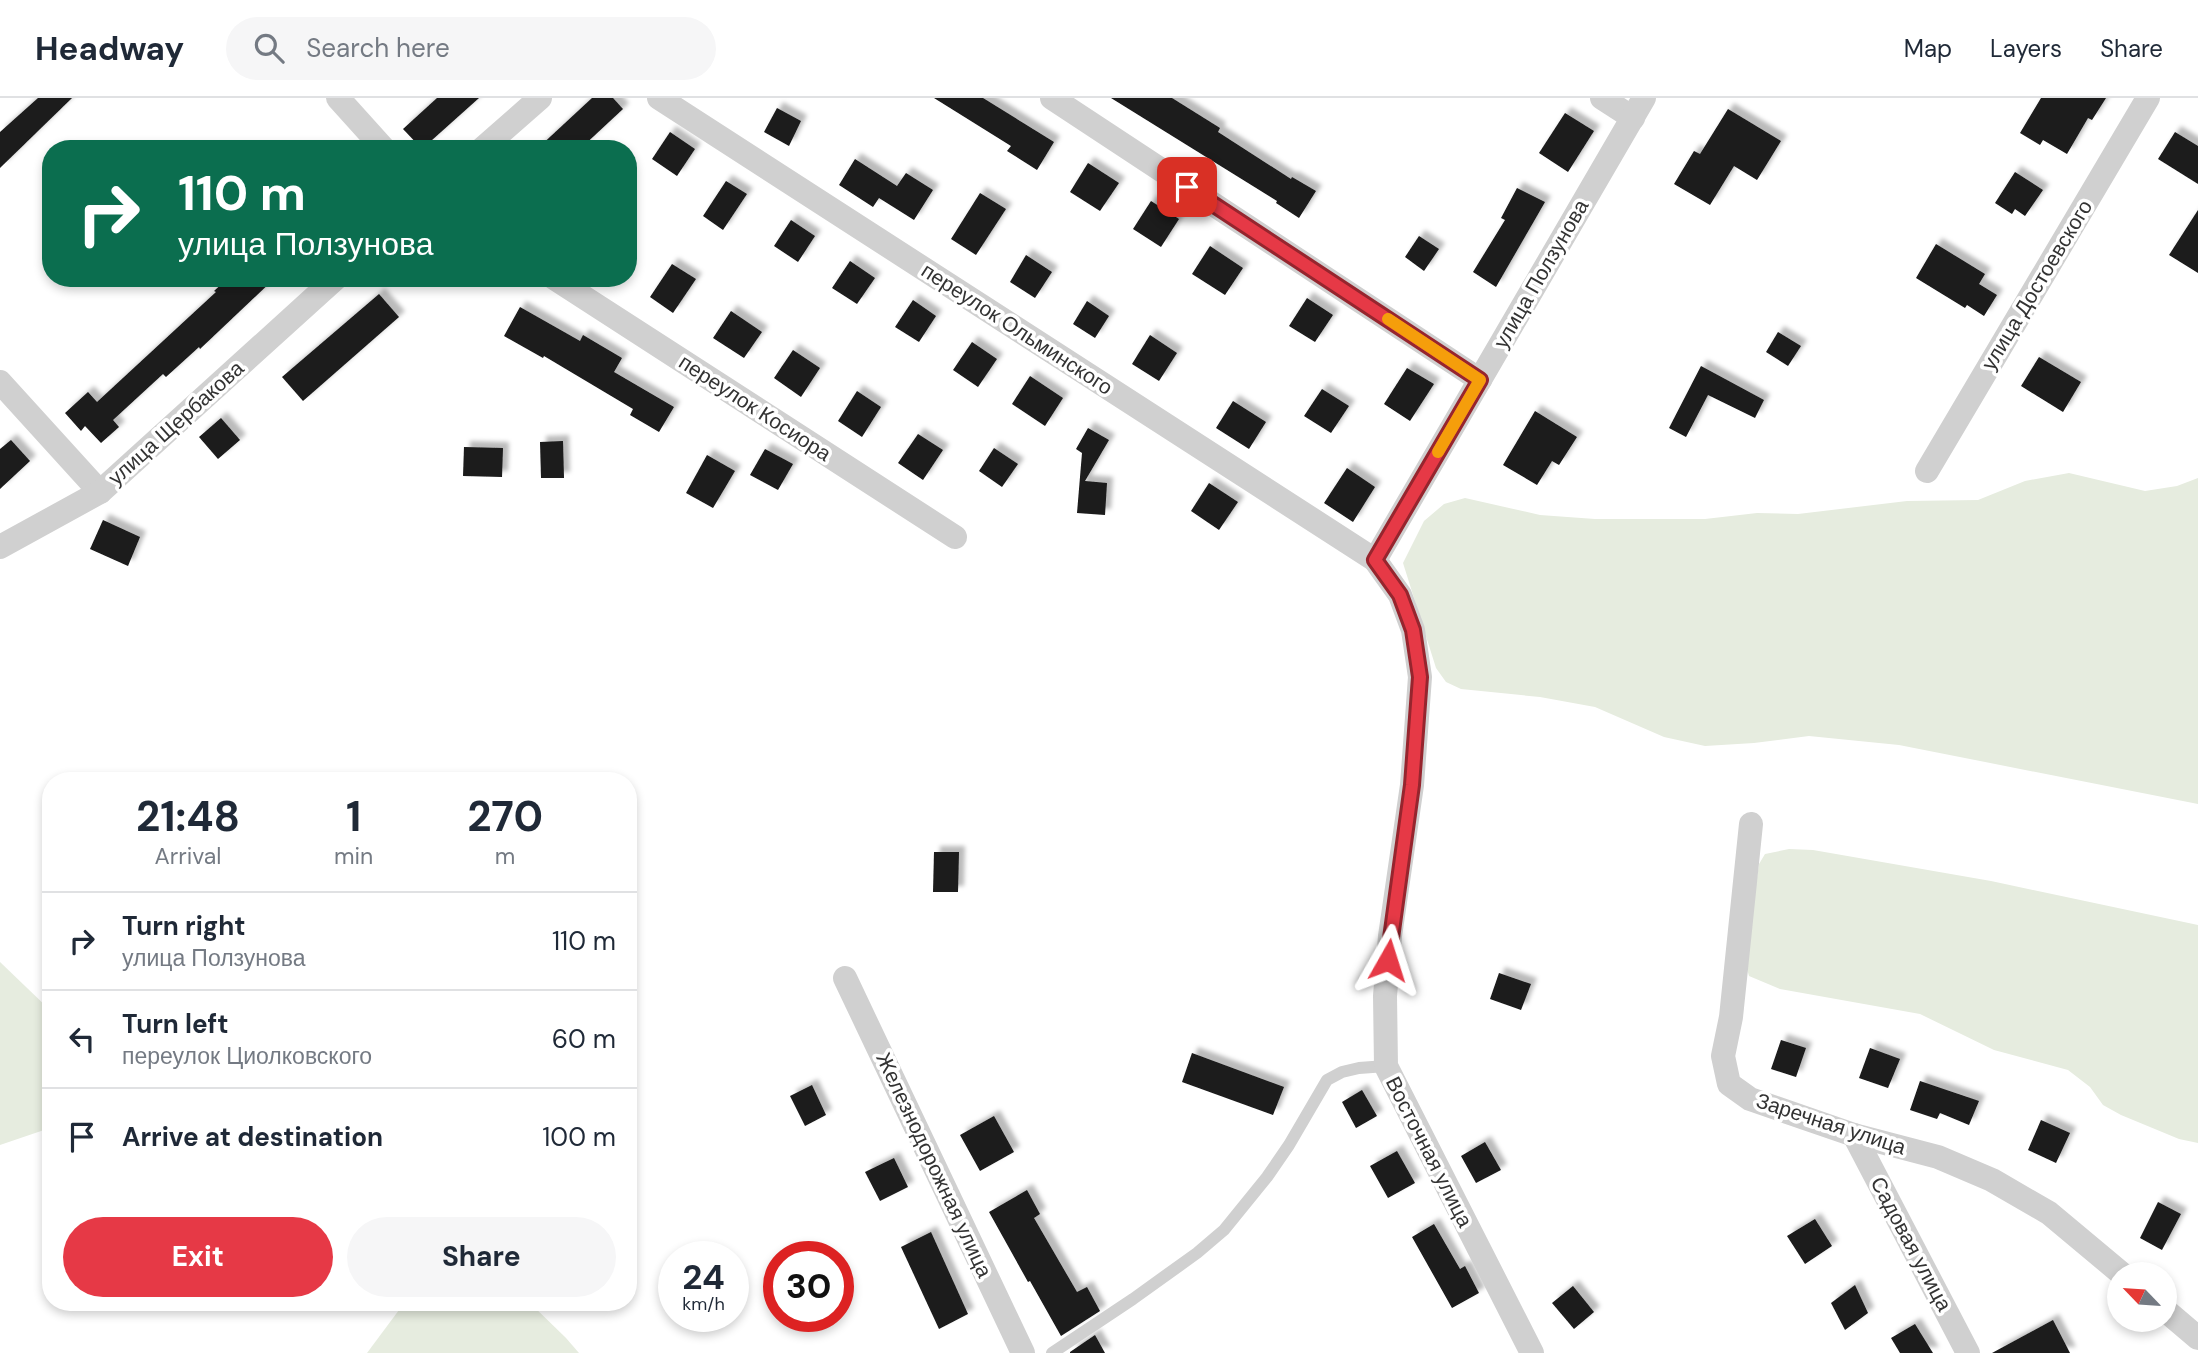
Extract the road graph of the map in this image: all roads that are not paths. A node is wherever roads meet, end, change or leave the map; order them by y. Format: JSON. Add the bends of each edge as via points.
{"nodes":[{"id":1,"x":338,"y":98,"type":"edge"},
{"id":2,"x":540,"y":98,"type":"edge"},
{"id":3,"x":659,"y":98,"type":"edge"},
{"id":4,"x":1052,"y":98,"type":"edge"},
{"id":5,"x":1602,"y":98,"type":"edge"},
{"id":6,"x":2148,"y":98,"type":"edge"},
{"id":7,"x":1639,"y":108,"type":"edge"},
{"id":8,"x":376,"y":140,"type":"edge"},
{"id":9,"x":492,"y":140,"type":"edge"},
{"id":10,"x":327,"y":287,"type":"edge"},
{"id":11,"x":568,"y":287,"type":"edge"},
{"id":12,"x":1480,"y":380,"type":"junction"},
{"id":13,"x":0,"y":382,"type":"edge"},
{"id":14,"x":1927,"y":471,"type":"dead end"},
{"id":15,"x":100,"y":492,"type":"junction"},
{"id":16,"x":955,"y":537,"type":"dead end"},
{"id":17,"x":0,"y":547,"type":"edge"},
{"id":18,"x":1375,"y":560,"type":"junction"},
{"id":19,"x":1751,"y":824,"type":"dead end"},
{"id":20,"x":845,"y":978,"type":"dead end"},
{"id":21,"x":1386,"y":1066,"type":"junction"},
{"id":22,"x":1854,"y":1135,"type":"junction"},
{"id":23,"x":2108,"y":1262,"type":"edge"},
{"id":24,"x":2177,"y":1320,"type":"edge"},
{"id":25,"x":2198,"y":1338,"type":"edge"},
{"id":26,"x":1023,"y":1353,"type":"edge"},
{"id":27,"x":1052,"y":1353,"type":"edge"},
{"id":28,"x":1532,"y":1353,"type":"edge"},
{"id":29,"x":1968,"y":1353,"type":"edge"}],
"edges":[{"from":1,"to":8,"type":"street"},
{"from":2,"to":9,"type":"street"},
{"from":3,"to":18,"type":"street","name":"переулок Ольминского"},
{"from":4,"to":12,"type":"street"},
{"from":5,"to":7,"type":"street"},
{"from":6,"to":14,"type":"street","name":"улица Достоевского"},
{"from":7,"to":12,"type":"street","name":"улица Ползунова"},
{"from":10,"to":15,"type":"street","name":"улица Щербакова"},
{"from":11,"to":16,"type":"street","name":"переулок Косиора"},
{"from":12,"to":18,"type":"street","name":"улица Ползунова"},
{"from":13,"to":15,"type":"street"},
{"from":15,"to":17,"type":"street","name":"улица Щербакова"},
{"from":18,"to":21,"type":"street","name":"Восточная улица","via":[[1400,595],[1413,630],[1420,677],[1412,785],[1390,936]]},
{"from":19,"to":22,"type":"street","name":"Заречная улица","via":[[1723,1056],[1728,1084],[1750,1099]]},
{"from":20,"to":26,"type":"street","name":"Железнодорожная улица"},
{"from":21,"to":27,"type":"lane","via":[[1342,1072],[1327,1080],[1275,1166],[1224,1230]]},
{"from":21,"to":28,"type":"street","name":"Восточная улица"},
{"from":22,"to":23,"type":"street","name":"Заречная улица","via":[[1938,1157],[1992,1180],[2049,1213]]},
{"from":22,"to":29,"type":"street","name":"Садовая улица"},
{"from":24,"to":25,"type":"street"}]}
